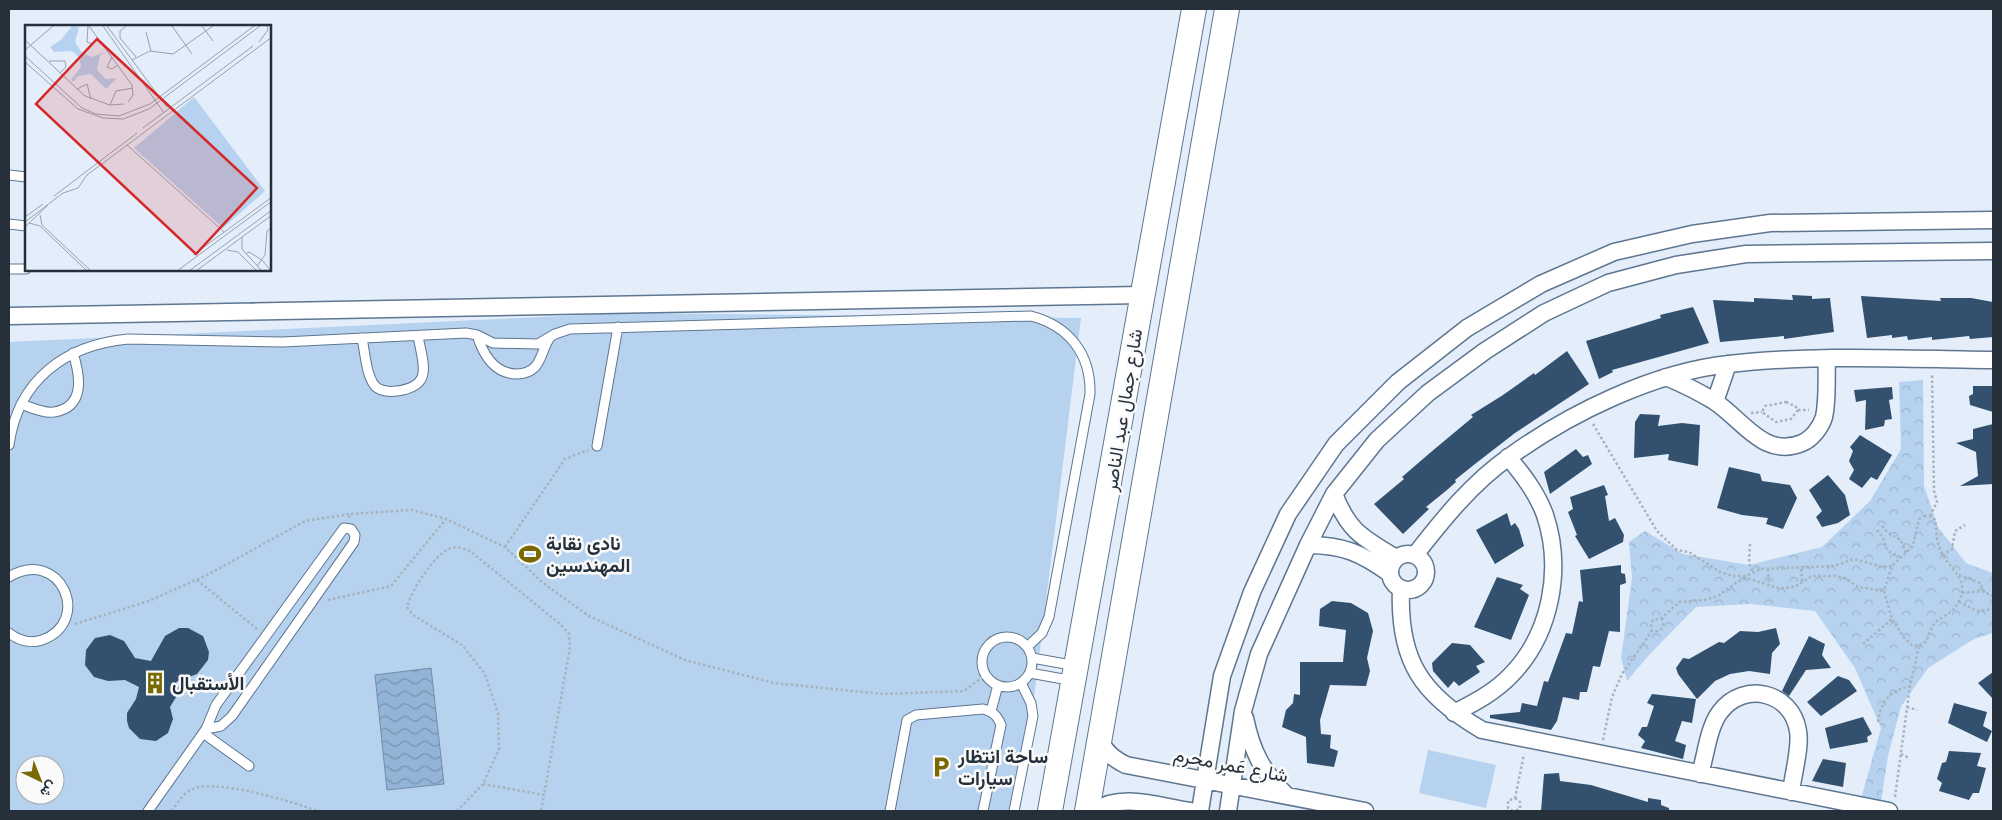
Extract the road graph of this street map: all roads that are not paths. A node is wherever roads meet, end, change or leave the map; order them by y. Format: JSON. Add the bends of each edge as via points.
{"nodes":[{"id":1,"x":1194,"y":9,"type":"edge"},
{"id":2,"x":1227,"y":9,"type":"edge"},
{"id":3,"x":9,"y":175,"type":"edge"},
{"id":4,"x":25,"y":176,"type":"edge"},
{"id":5,"x":1993,"y":220,"type":"edge"},
{"id":6,"x":9,"y":224,"type":"edge"},
{"id":7,"x":25,"y":226,"type":"edge"},
{"id":8,"x":1993,"y":251,"type":"edge"},
{"id":9,"x":9,"y":269,"type":"edge"},
{"id":10,"x":25,"y":269,"type":"edge"},
{"id":11,"x":1142,"y":295,"type":"junction"},
{"id":12,"x":9,"y":316,"type":"edge"},
{"id":13,"x":618,"y":327,"type":"junction"},
{"id":14,"x":477,"y":335,"type":"junction"},
{"id":15,"x":418,"y":336,"type":"junction"},
{"id":16,"x":362,"y":338,"type":"junction"},
{"id":17,"x":549,"y":338,"type":"junction"},
{"id":18,"x":73,"y":353,"type":"junction"},
{"id":19,"x":1827,"y":359,"type":"junction"},
{"id":20,"x":1993,"y":360,"type":"edge"},
{"id":21,"x":1728,"y":364,"type":"junction"},
{"id":22,"x":1666,"y":377,"type":"junction"},
{"id":23,"x":1715,"y":402,"type":"junction"},
{"id":24,"x":20,"y":404,"type":"junction"},
{"id":25,"x":9,"y":445,"type":"edge"},
{"id":26,"x":597,"y":446,"type":"road end"},
{"id":27,"x":1508,"y":457,"type":"junction"},
{"id":28,"x":1112,"y":480,"type":"junction"},
{"id":29,"x":1143,"y":481,"type":"junction"},
{"id":30,"x":1334,"y":494,"type":"junction"},
{"id":31,"x":1308,"y":545,"type":"junction"},
{"id":32,"x":1415,"y":555,"type":"junction"},
{"id":33,"x":1396,"y":558,"type":"junction"},
{"id":34,"x":1389,"y":573,"type":"junction"},
{"id":35,"x":9,"y":576,"type":"edge"},
{"id":36,"x":1401,"y":590,"type":"junction"},
{"id":37,"x":9,"y":633,"type":"edge"},
{"id":38,"x":1027,"y":647,"type":"junction"},
{"id":39,"x":1032,"y":658,"type":"junction"},
{"id":40,"x":1030,"y":673,"type":"junction"},
{"id":41,"x":1076,"y":673,"type":"junction"},
{"id":42,"x":1021,"y":683,"type":"junction"},
{"id":43,"x":998,"y":685,"type":"junction"},
{"id":44,"x":991,"y":711,"type":"junction"},
{"id":45,"x":1243,"y":711,"type":"junction"},
{"id":46,"x":1454,"y":713,"type":"junction"},
{"id":47,"x":205,"y":731,"type":"junction"},
{"id":48,"x":1100,"y":740,"type":"junction"},
{"id":49,"x":249,"y":766,"type":"dead end"},
{"id":50,"x":1700,"y":774,"type":"junction"},
{"id":51,"x":1204,"y":780,"type":"junction"},
{"id":52,"x":1231,"y":784,"type":"junction"},
{"id":53,"x":1790,"y":792,"type":"junction"},
{"id":54,"x":1287,"y":796,"type":"junction"},
{"id":55,"x":1891,"y":806,"type":"edge"},
{"id":56,"x":148,"y":811,"type":"edge"},
{"id":57,"x":890,"y":811,"type":"edge"},
{"id":58,"x":983,"y":811,"type":"edge"},
{"id":59,"x":1014,"y":811,"type":"edge"},
{"id":60,"x":1050,"y":811,"type":"edge"},
{"id":61,"x":1087,"y":811,"type":"edge"},
{"id":62,"x":1094,"y":811,"type":"edge"},
{"id":63,"x":1190,"y":811,"type":"edge"},
{"id":64,"x":1200,"y":811,"type":"edge"},
{"id":65,"x":1228,"y":811,"type":"edge"},
{"id":66,"x":1366,"y":811,"type":"edge"}],
"edges":[{"from":1,"to":11,"type":"main road","name":"شارع جمال عبد الناصر"},
{"from":2,"to":29,"type":"main road","name":"شارع جمال عبد الناصر"},
{"from":3,"to":4,"type":"lane"},
{"from":5,"to":51,"type":"street","via":[[1770,223],[1692,234],[1614,252],[1541,284],[1466,328],[1398,382],[1336,444],[1288,514],[1252,592],[1222,676]]},
{"from":6,"to":7,"type":"lane"},
{"from":8,"to":30,"type":"street","via":[[1746,254],[1676,265],[1608,283],[1544,313],[1428,393],[1377,440]]},
{"from":9,"to":10,"type":"lane"},
{"from":11,"to":12,"type":"street"},
{"from":11,"to":28,"type":"main road","name":"شارع جمال عبد الناصر"},
{"from":13,"to":17,"type":"lane","via":[[570,329]]},
{"from":13,"to":26,"type":"lane"},
{"from":13,"to":38,"type":"lane","via":[[1018,315],[1044,320],[1067,333],[1080,349],[1088,367],[1090,394],[1049,617],[1042,633]]},
{"from":14,"to":15,"type":"lane"},
{"from":14,"to":17,"type":"lane","via":[[492,343],[538,344]]},
{"from":14,"to":17,"type":"lane","via":[[489,360],[497,369],[509,374],[522,374],[533,369]]},
{"from":15,"to":16,"type":"lane"},
{"from":15,"to":16,"type":"lane","via":[[424,368],[421,380],[411,389],[390,392],[378,388],[372,381]]},
{"from":16,"to":18,"type":"lane","via":[[283,342],[128,339],[106,341]]},
{"from":18,"to":24,"type":"lane","via":[[46,371]]},
{"from":18,"to":24,"type":"lane","via":[[80,374],[80,392],[70,406],[53,413]]},
{"from":19,"to":20,"type":"street"},
{"from":19,"to":21,"type":"street"},
{"from":19,"to":23,"type":"street","via":[[1824,418],[1805,442],[1790,448],[1774,447],[1760,440]]},
{"from":21,"to":22,"type":"street"},
{"from":21,"to":23,"type":"street"},
{"from":22,"to":23,"type":"street"},
{"from":22,"to":27,"type":"street","via":[[1585,411]]},
{"from":24,"to":25,"type":"lane"},
{"from":27,"to":32,"type":"street","via":[[1442,520]]},
{"from":27,"to":46,"type":"street","via":[[1530,484],[1545,515],[1553,548],[1546,616],[1532,648],[1511,675],[1485,697]]},
{"from":28,"to":29,"type":"main road","via":[[1125,474]]},
{"from":28,"to":41,"type":"main road","name":"شارع جمال عبد الناصر"},
{"from":29,"to":48,"type":"main road","name":"شارع جمال عبد الناصر"},
{"from":30,"to":31,"type":"street"},
{"from":30,"to":33,"type":"street","via":[[1343,515],[1355,531]]},
{"from":31,"to":34,"type":"street","via":[[1348,549],[1366,556]]},
{"from":31,"to":45,"type":"street","via":[[1259,654]]},
{"from":32,"to":33,"type":"street","via":[[1402,554]]},
{"from":32,"to":36,"type":"street","via":[[1426,565],[1425,580],[1415,590]]},
{"from":33,"to":34,"type":"street"},
{"from":34,"to":36,"type":"street"},
{"from":35,"to":37,"type":"lane","via":[[31,569],[43,570],[62,584],[68,607],[59,629],[50,636],[26,641]]},
{"from":36,"to":46,"type":"street","via":[[1400,617],[1405,644],[1415,670],[1431,693]]},
{"from":38,"to":39,"type":"lane"},
{"from":38,"to":43,"type":"lane","via":[[1005,637],[990,644],[982,658],[985,675]]},
{"from":39,"to":40,"type":"lane"},
{"from":39,"to":41,"type":"lane"},
{"from":40,"to":41,"type":"lane"},
{"from":40,"to":42,"type":"lane"},
{"from":41,"to":60,"type":"main road","name":"شارع جمال عبد الناصر"},
{"from":42,"to":43,"type":"lane","via":[[1006,687]]},
{"from":42,"to":59,"type":"lane","via":[[1031,703],[1033,716]]},
{"from":43,"to":44,"type":"lane"},
{"from":44,"to":57,"type":"lane","via":[[983,709],[916,716],[907,720]]},
{"from":44,"to":58,"type":"lane","via":[[1001,724]]},
{"from":45,"to":52,"type":"street"},
{"from":45,"to":54,"type":"street","via":[[1257,759],[1269,779]]},
{"from":46,"to":50,"type":"street","via":[[1482,730]]},
{"from":47,"to":47,"type":"lane","via":[[227,721],[354,542],[356,535],[351,529],[344,528],[339,534],[216,705]]},
{"from":47,"to":49,"type":"lane"},
{"from":47,"to":56,"type":"lane"},
{"from":48,"to":51,"type":"street","name":"شارع عَمر محرم","via":[[1114,759],[1126,765]]},
{"from":48,"to":61,"type":"main road","name":"شارع جمال عبد الناصر"},
{"from":50,"to":53,"type":"street"},
{"from":50,"to":53,"type":"street","via":[[1719,713],[1739,696],[1766,694],[1779,699],[1796,720],[1799,733]]},
{"from":51,"to":52,"type":"street","name":"شارع عَمر محرم"},
{"from":51,"to":64,"type":"street"},
{"from":52,"to":54,"type":"street","name":"شارع عَمر محرم"},
{"from":52,"to":65,"type":"street"},
{"from":53,"to":55,"type":"street"},
{"from":54,"to":66,"type":"street","name":"شارع عَمر محرم"},
{"from":62,"to":63,"type":"street","via":[[1126,800]]}]}
